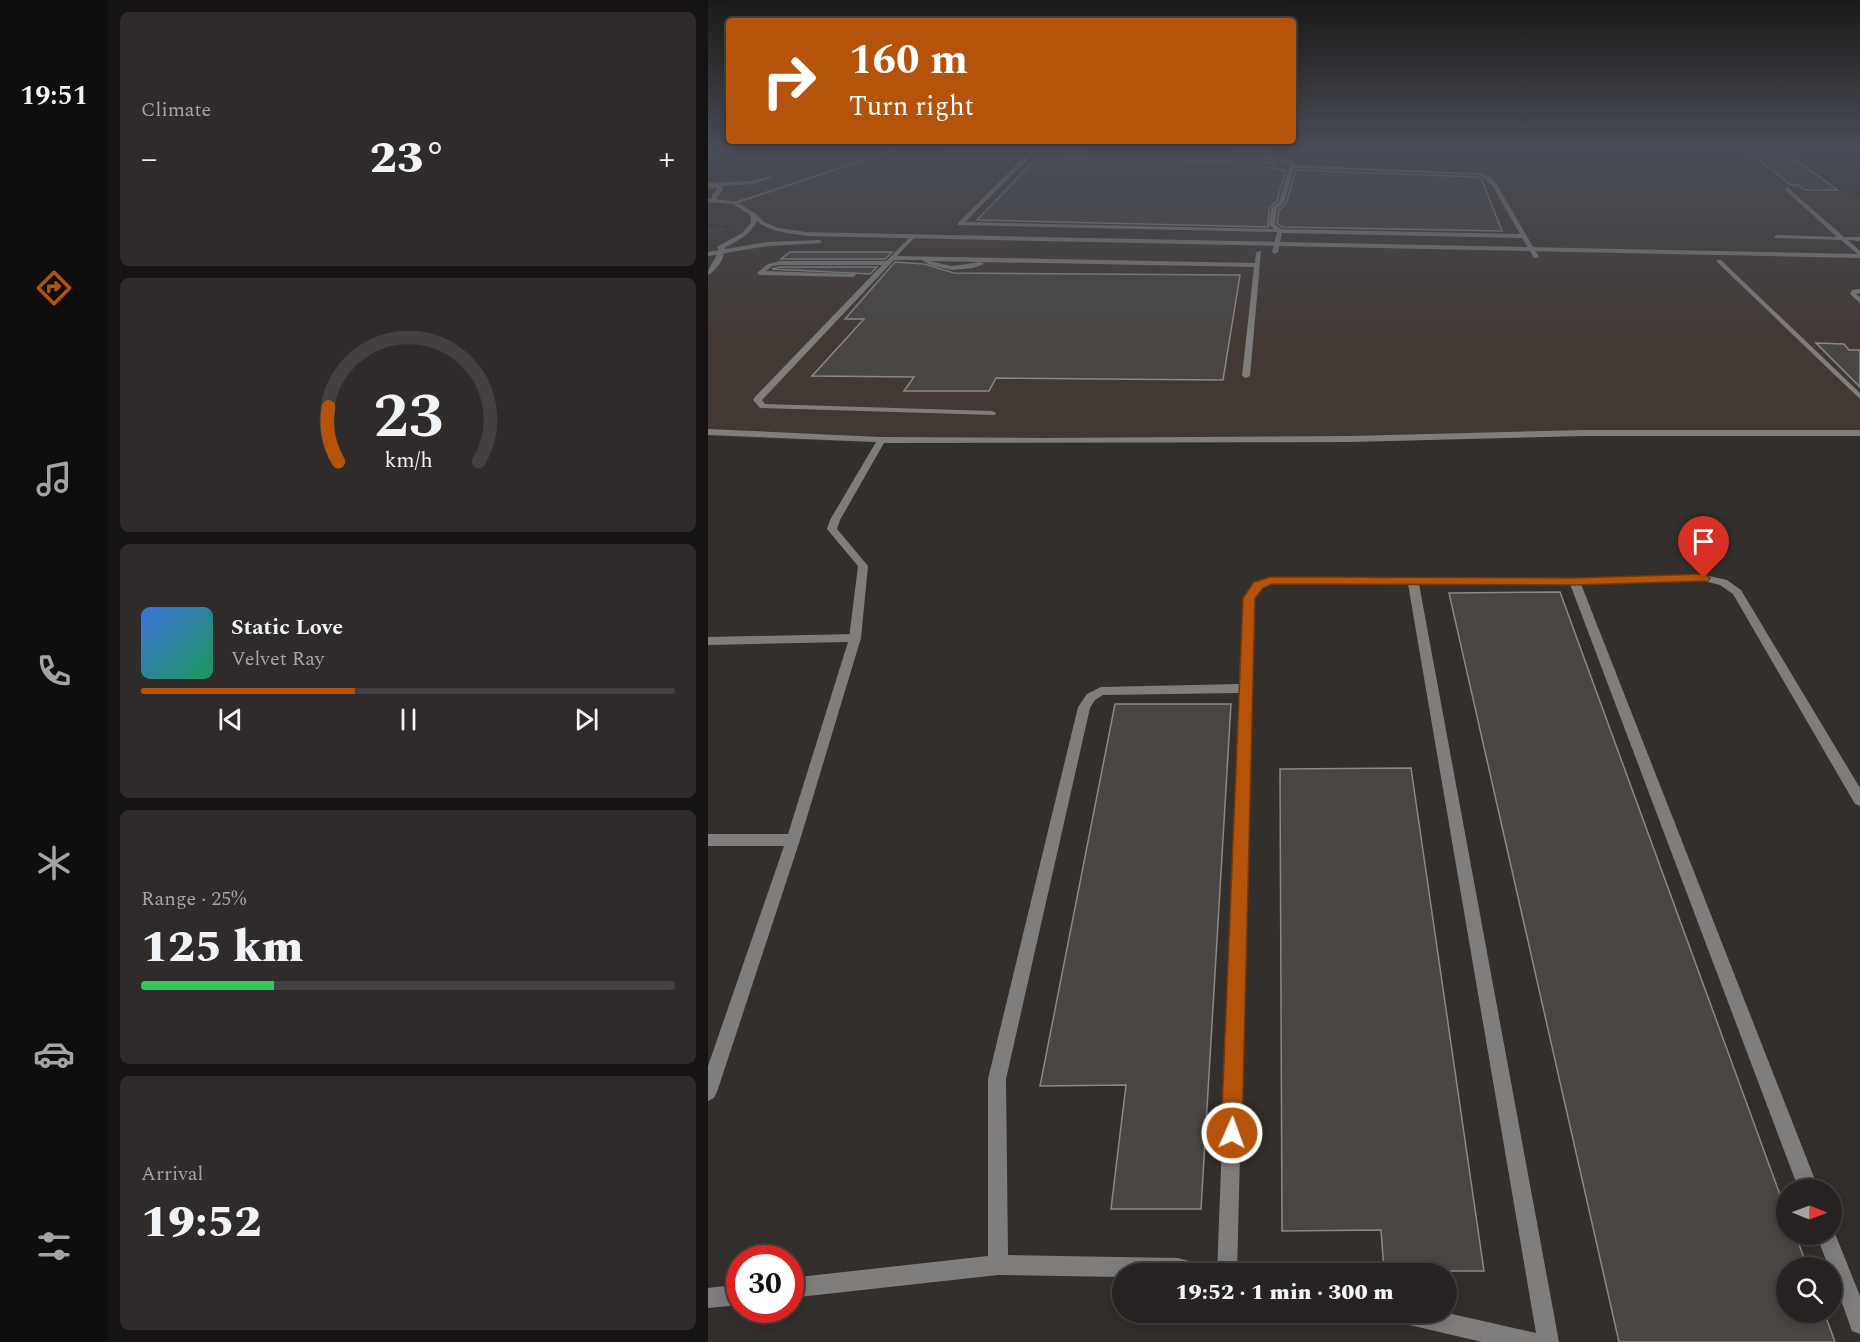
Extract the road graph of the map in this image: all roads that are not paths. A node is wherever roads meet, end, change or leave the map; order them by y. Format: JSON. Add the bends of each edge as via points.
{"nodes":[{"id":1,"x":747,"y":211,"type":"edge"},
{"id":2,"x":973,"y":211,"type":"edge"},
{"id":3,"x":1274,"y":211,"type":"edge"},
{"id":4,"x":1509,"y":211,"type":"edge"},
{"id":5,"x":1811,"y":211,"type":"edge"},
{"id":6,"x":753,"y":214,"type":"junction"},
{"id":7,"x":960,"y":224,"type":"junction"},
{"id":8,"x":1280,"y":231,"type":"junction"},
{"id":9,"x":913,"y":236,"type":"junction"},
{"id":10,"x":1523,"y":236,"type":"junction"},
{"id":11,"x":947,"y":237,"type":"junction"},
{"id":12,"x":1776,"y":237,"type":"dead end"},
{"id":13,"x":1842,"y":238,"type":"junction"},
{"id":14,"x":1860,"y":239,"type":"edge"},
{"id":15,"x":905,"y":244,"type":"junction"},
{"id":16,"x":1277,"y":244,"type":"junction"},
{"id":17,"x":722,"y":249,"type":"junction"},
{"id":18,"x":1532,"y":249,"type":"junction"},
{"id":19,"x":1259,"y":252,"type":"junction"},
{"id":20,"x":1275,"y":252,"type":"junction"},
{"id":21,"x":1287,"y":252,"type":"dead end"},
{"id":22,"x":708,"y":253,"type":"edge"},
{"id":23,"x":1311,"y":253,"type":"dead end"},
{"id":24,"x":1860,"y":255,"type":"edge"},
{"id":25,"x":1536,"y":257,"type":"junction"},
{"id":26,"x":889,"y":261,"type":"junction"},
{"id":27,"x":1719,"y":261,"type":"junction"},
{"id":28,"x":1860,"y":263,"type":"edge"},
{"id":29,"x":1257,"y":265,"type":"junction"},
{"id":30,"x":708,"y":273,"type":"edge"},
{"id":31,"x":853,"y":275,"type":"dead end"},
{"id":32,"x":1860,"y":291,"type":"edge"},
{"id":33,"x":1860,"y":301,"type":"edge"},
{"id":34,"x":1246,"y":376,"type":"dead end"},
{"id":35,"x":1860,"y":397,"type":"edge"},
{"id":36,"x":992,"y":412,"type":"dead end"},
{"id":37,"x":708,"y":432,"type":"edge"},
{"id":38,"x":1860,"y":433,"type":"edge"},
{"id":39,"x":880,"y":440,"type":"junction"},
{"id":40,"x":1413,"y":580,"type":"junction"},
{"id":41,"x":1574,"y":581,"type":"junction"},
{"id":42,"x":855,"y":638,"type":"junction"},
{"id":43,"x":708,"y":641,"type":"edge"},
{"id":44,"x":1245,"y":688,"type":"junction"},
{"id":45,"x":1860,"y":800,"type":"edge"},
{"id":46,"x":708,"y":840,"type":"edge"},
{"id":47,"x":793,"y":840,"type":"junction"},
{"id":48,"x":714,"y":1054,"type":"edge"},
{"id":49,"x":708,"y":1092,"type":"edge"},
{"id":50,"x":1805,"y":1179,"type":"edge"},
{"id":51,"x":1830,"y":1245,"type":"edge"},
{"id":52,"x":1227,"y":1263,"type":"edge"},
{"id":53,"x":998,"y":1265,"type":"junction"},
{"id":54,"x":1112,"y":1267,"type":"edge"},
{"id":55,"x":804,"y":1286,"type":"edge"},
{"id":56,"x":726,"y":1296,"type":"edge"},
{"id":57,"x":708,"y":1298,"type":"edge"},
{"id":58,"x":1443,"y":1323,"type":"edge"},
{"id":59,"x":1860,"y":1323,"type":"edge"},
{"id":60,"x":1532,"y":1342,"type":"edge"},
{"id":61,"x":1548,"y":1342,"type":"edge"}],
"edges":[{"from":1,"to":6,"type":"street"},
{"from":2,"to":7,"type":"street"},
{"from":3,"to":8,"type":"street","via":[[1272,225]]},
{"from":4,"to":10,"type":"street"},
{"from":5,"to":13,"type":"street"},
{"from":6,"to":9,"type":"street","via":[[777,229],[807,234]]},
{"from":6,"to":17,"type":"street","via":[[754,223]]},
{"from":7,"to":8,"type":"street"},
{"from":7,"to":11,"type":"street"},
{"from":8,"to":10,"type":"street"},
{"from":8,"to":16,"type":"street"},
{"from":9,"to":11,"type":"street"},
{"from":9,"to":15,"type":"street"},
{"from":10,"to":18,"type":"street"},
{"from":11,"to":16,"type":"street"},
{"from":12,"to":13,"type":"street"},
{"from":13,"to":14,"type":"street"},
{"from":13,"to":24,"type":"street"},
{"from":15,"to":17,"type":"street","via":[[797,242]]},
{"from":15,"to":19,"type":"street"},
{"from":15,"to":26,"type":"street"},
{"from":16,"to":18,"type":"street"},
{"from":16,"to":20,"type":"street"},
{"from":17,"to":22,"type":"street"},
{"from":17,"to":30,"type":"street"},
{"from":18,"to":24,"type":"street"},
{"from":18,"to":25,"type":"street"},
{"from":19,"to":20,"type":"street"},
{"from":19,"to":29,"type":"street"},
{"from":20,"to":21,"type":"street"},
{"from":23,"to":25,"type":"street"},
{"from":25,"to":27,"type":"street"},
{"from":26,"to":29,"type":"street","via":[[922,259],[940,268],[965,268],[993,260]]},
{"from":26,"to":31,"type":"street","via":[[780,262],[760,273]]},
{"from":26,"to":36,"type":"street","via":[[757,400],[763,406]]},
{"from":27,"to":28,"type":"street"},
{"from":27,"to":35,"type":"street"},
{"from":29,"to":34,"type":"street"},
{"from":32,"to":33,"type":"street","via":[[1853,294]]},
{"from":37,"to":39,"type":"street"},
{"from":38,"to":39,"type":"street"},
{"from":39,"to":42,"type":"street","via":[[832,529],[863,566]]},
{"from":40,"to":41,"type":"street"},
{"from":40,"to":44,"type":"street","via":[[1270,581],[1259,585],[1249,598]]},
{"from":40,"to":61,"type":"street"},
{"from":41,"to":45,"type":"street","via":[[1704,578],[1723,582],[1737,592]]},
{"from":41,"to":50,"type":"street"},
{"from":42,"to":43,"type":"street"},
{"from":42,"to":47,"type":"street"},
{"from":44,"to":52,"type":"street"},
{"from":44,"to":53,"type":"street","via":[[1101,691],[1084,707],[997,1079]]},
{"from":46,"to":47,"type":"street"},
{"from":47,"to":48,"type":"street"},
{"from":48,"to":49,"type":"street"},
{"from":51,"to":59,"type":"street"},
{"from":53,"to":54,"type":"street"},
{"from":53,"to":55,"type":"street"},
{"from":56,"to":57,"type":"street"},
{"from":58,"to":60,"type":"street"}]}
